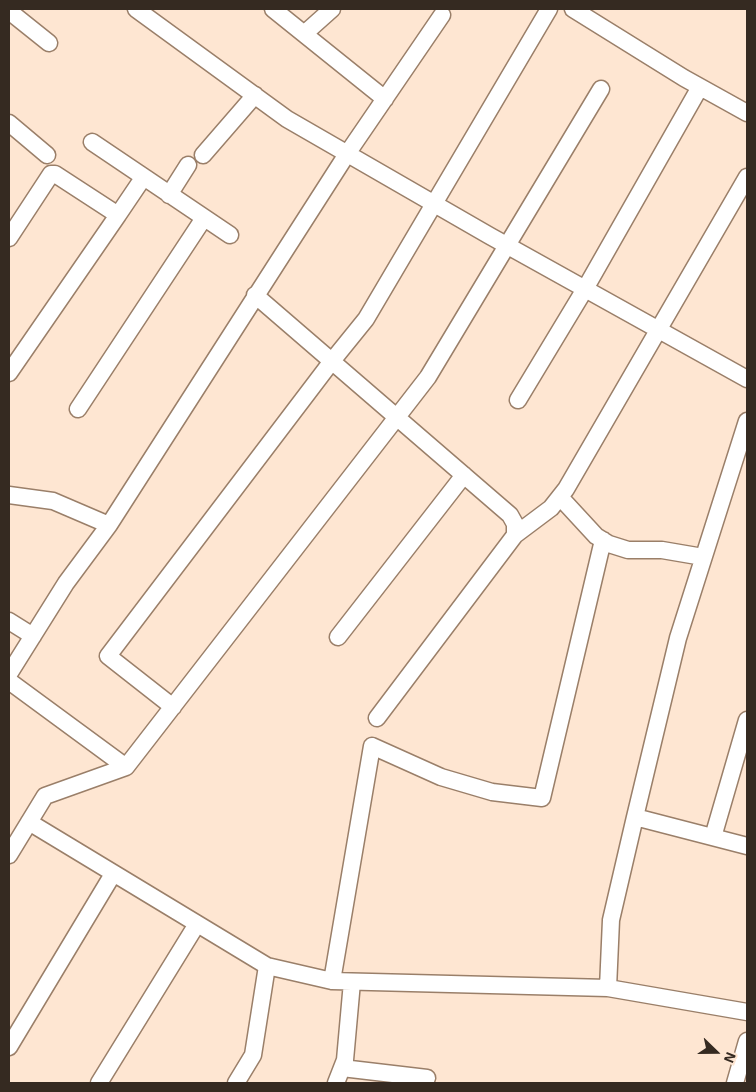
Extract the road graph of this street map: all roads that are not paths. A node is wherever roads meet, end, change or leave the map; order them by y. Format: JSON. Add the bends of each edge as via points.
{"nodes":[{"id":1,"x":136,"y":9,"type":"edge"},
{"id":2,"x":273,"y":9,"type":"edge"},
{"id":3,"x":332,"y":9,"type":"edge"},
{"id":4,"x":549,"y":9,"type":"edge"},
{"id":5,"x":573,"y":9,"type":"edge"},
{"id":6,"x":9,"y":11,"type":"edge"},
{"id":7,"x":442,"y":15,"type":"dead end"},
{"id":8,"x":304,"y":34,"type":"junction"},
{"id":9,"x":49,"y":43,"type":"dead end"},
{"id":10,"x":700,"y":86,"type":"junction"},
{"id":11,"x":601,"y":89,"type":"dead end"},
{"id":12,"x":255,"y":95,"type":"junction"},
{"id":13,"x":385,"y":99,"type":"junction"},
{"id":14,"x":747,"y":113,"type":"edge"},
{"id":15,"x":9,"y":123,"type":"edge"},
{"id":16,"x":92,"y":142,"type":"dead end"},
{"id":17,"x":347,"y":154,"type":"junction"},
{"id":18,"x":47,"y":155,"type":"dead end"},
{"id":19,"x":203,"y":155,"type":"dead end"},
{"id":20,"x":188,"y":165,"type":"dead end"},
{"id":21,"x":747,"y":177,"type":"edge"},
{"id":22,"x":143,"y":178,"type":"junction"},
{"id":23,"x":169,"y":195,"type":"junction"},
{"id":24,"x":433,"y":203,"type":"junction"},
{"id":25,"x":118,"y":215,"type":"junction"},
{"id":26,"x":204,"y":218,"type":"junction"},
{"id":27,"x":230,"y":235,"type":"dead end"},
{"id":28,"x":9,"y":238,"type":"edge"},
{"id":29,"x":508,"y":246,"type":"junction"},
{"id":30,"x":585,"y":289,"type":"junction"},
{"id":31,"x":255,"y":294,"type":"junction"},
{"id":32,"x":660,"y":330,"type":"junction"},
{"id":33,"x":332,"y":361,"type":"junction"},
{"id":34,"x":9,"y":373,"type":"edge"},
{"id":35,"x":747,"y":378,"type":"edge"},
{"id":36,"x":518,"y":400,"type":"dead end"},
{"id":37,"x":78,"y":409,"type":"dead end"},
{"id":38,"x":397,"y":417,"type":"junction"},
{"id":39,"x":747,"y":421,"type":"edge"},
{"id":40,"x":464,"y":475,"type":"junction"},
{"id":41,"x":9,"y":496,"type":"edge"},
{"id":42,"x":560,"y":497,"type":"junction"},
{"id":43,"x":109,"y":525,"type":"junction"},
{"id":44,"x":515,"y":536,"type":"junction"},
{"id":45,"x":603,"y":540,"type":"junction"},
{"id":46,"x":704,"y":557,"type":"junction"},
{"id":47,"x":9,"y":621,"type":"edge"},
{"id":48,"x":32,"y":636,"type":"junction"},
{"id":49,"x":338,"y":637,"type":"dead end"},
{"id":50,"x":9,"y":674,"type":"edge"},
{"id":51,"x":9,"y":681,"type":"edge"},
{"id":52,"x":173,"y":707,"type":"junction"},
{"id":53,"x":377,"y":718,"type":"dead end"},
{"id":54,"x":747,"y":720,"type":"edge"},
{"id":55,"x":126,"y":767,"type":"junction"},
{"id":56,"x":635,"y":816,"type":"junction"},
{"id":57,"x":29,"y":822,"type":"junction"},
{"id":58,"x":713,"y":837,"type":"junction"},
{"id":59,"x":747,"y":846,"type":"edge"},
{"id":60,"x":9,"y":855,"type":"edge"},
{"id":61,"x":113,"y":874,"type":"junction"},
{"id":62,"x":197,"y":924,"type":"junction"},
{"id":63,"x":267,"y":966,"type":"junction"},
{"id":64,"x":332,"y":981,"type":"junction"},
{"id":65,"x":352,"y":982,"type":"junction"},
{"id":66,"x":608,"y":988,"type":"junction"},
{"id":67,"x":747,"y":1012,"type":"edge"},
{"id":68,"x":747,"y":1041,"type":"edge"},
{"id":69,"x":9,"y":1047,"type":"edge"},
{"id":70,"x":342,"y":1068,"type":"junction"},
{"id":71,"x":427,"y":1078,"type":"dead end"},
{"id":72,"x":99,"y":1083,"type":"edge"},
{"id":73,"x":236,"y":1083,"type":"edge"},
{"id":74,"x":336,"y":1083,"type":"edge"},
{"id":75,"x":735,"y":1083,"type":"edge"}],
"edges":[{"from":1,"to":12,"type":"street"},
{"from":2,"to":8,"type":"street"},
{"from":3,"to":8,"type":"street"},
{"from":4,"to":24,"type":"street"},
{"from":5,"to":10,"type":"street"},
{"from":6,"to":9,"type":"street"},
{"from":7,"to":13,"type":"street"},
{"from":8,"to":13,"type":"street"},
{"from":10,"to":14,"type":"street"},
{"from":10,"to":30,"type":"street"},
{"from":11,"to":29,"type":"street"},
{"from":12,"to":17,"type":"street","via":[[287,119]]},
{"from":12,"to":19,"type":"street"},
{"from":13,"to":17,"type":"street"},
{"from":15,"to":18,"type":"street"},
{"from":16,"to":22,"type":"street"},
{"from":17,"to":24,"type":"street"},
{"from":17,"to":31,"type":"street"},
{"from":20,"to":23,"type":"street"},
{"from":21,"to":32,"type":"street"},
{"from":22,"to":23,"type":"street"},
{"from":22,"to":25,"type":"street"},
{"from":23,"to":26,"type":"street"},
{"from":24,"to":29,"type":"street"},
{"from":24,"to":33,"type":"street","via":[[366,320]]},
{"from":25,"to":28,"type":"street","via":[[51,174]]},
{"from":25,"to":34,"type":"street"},
{"from":26,"to":27,"type":"street"},
{"from":26,"to":37,"type":"street"},
{"from":29,"to":30,"type":"street"},
{"from":29,"to":38,"type":"street","via":[[428,377]]},
{"from":30,"to":32,"type":"street"},
{"from":30,"to":36,"type":"street"},
{"from":31,"to":33,"type":"street"},
{"from":31,"to":43,"type":"street"},
{"from":32,"to":35,"type":"street"},
{"from":32,"to":42,"type":"street"},
{"from":33,"to":38,"type":"street"},
{"from":33,"to":52,"type":"street","via":[[108,656]]},
{"from":38,"to":40,"type":"street"},
{"from":38,"to":52,"type":"street"},
{"from":39,"to":46,"type":"street"},
{"from":40,"to":44,"type":"street","via":[[510,515],[516,524]]},
{"from":40,"to":49,"type":"street"},
{"from":41,"to":43,"type":"street","via":[[53,501]]},
{"from":42,"to":44,"type":"street"},
{"from":42,"to":45,"type":"street"},
{"from":43,"to":48,"type":"street"},
{"from":44,"to":53,"type":"street"},
{"from":45,"to":46,"type":"street","via":[[628,550],[662,550]]},
{"from":45,"to":64,"type":"street","via":[[542,798],[492,792],[441,777],[372,746]]},
{"from":46,"to":56,"type":"street","via":[[678,638]]},
{"from":47,"to":48,"type":"street"},
{"from":48,"to":50,"type":"street"},
{"from":51,"to":55,"type":"street"},
{"from":52,"to":55,"type":"street"},
{"from":54,"to":58,"type":"street"},
{"from":55,"to":57,"type":"street","via":[[45,796]]},
{"from":56,"to":58,"type":"street"},
{"from":56,"to":66,"type":"street","via":[[611,920]]},
{"from":57,"to":60,"type":"street"},
{"from":57,"to":61,"type":"street"},
{"from":58,"to":59,"type":"street"},
{"from":61,"to":62,"type":"street"},
{"from":61,"to":69,"type":"street"},
{"from":62,"to":63,"type":"street"},
{"from":62,"to":72,"type":"street"},
{"from":63,"to":64,"type":"street"},
{"from":63,"to":73,"type":"street","via":[[253,1055]]},
{"from":64,"to":65,"type":"street"},
{"from":65,"to":66,"type":"street"},
{"from":65,"to":70,"type":"street"},
{"from":66,"to":67,"type":"street"},
{"from":68,"to":75,"type":"street"},
{"from":70,"to":71,"type":"street"},
{"from":70,"to":74,"type":"street"}]}
